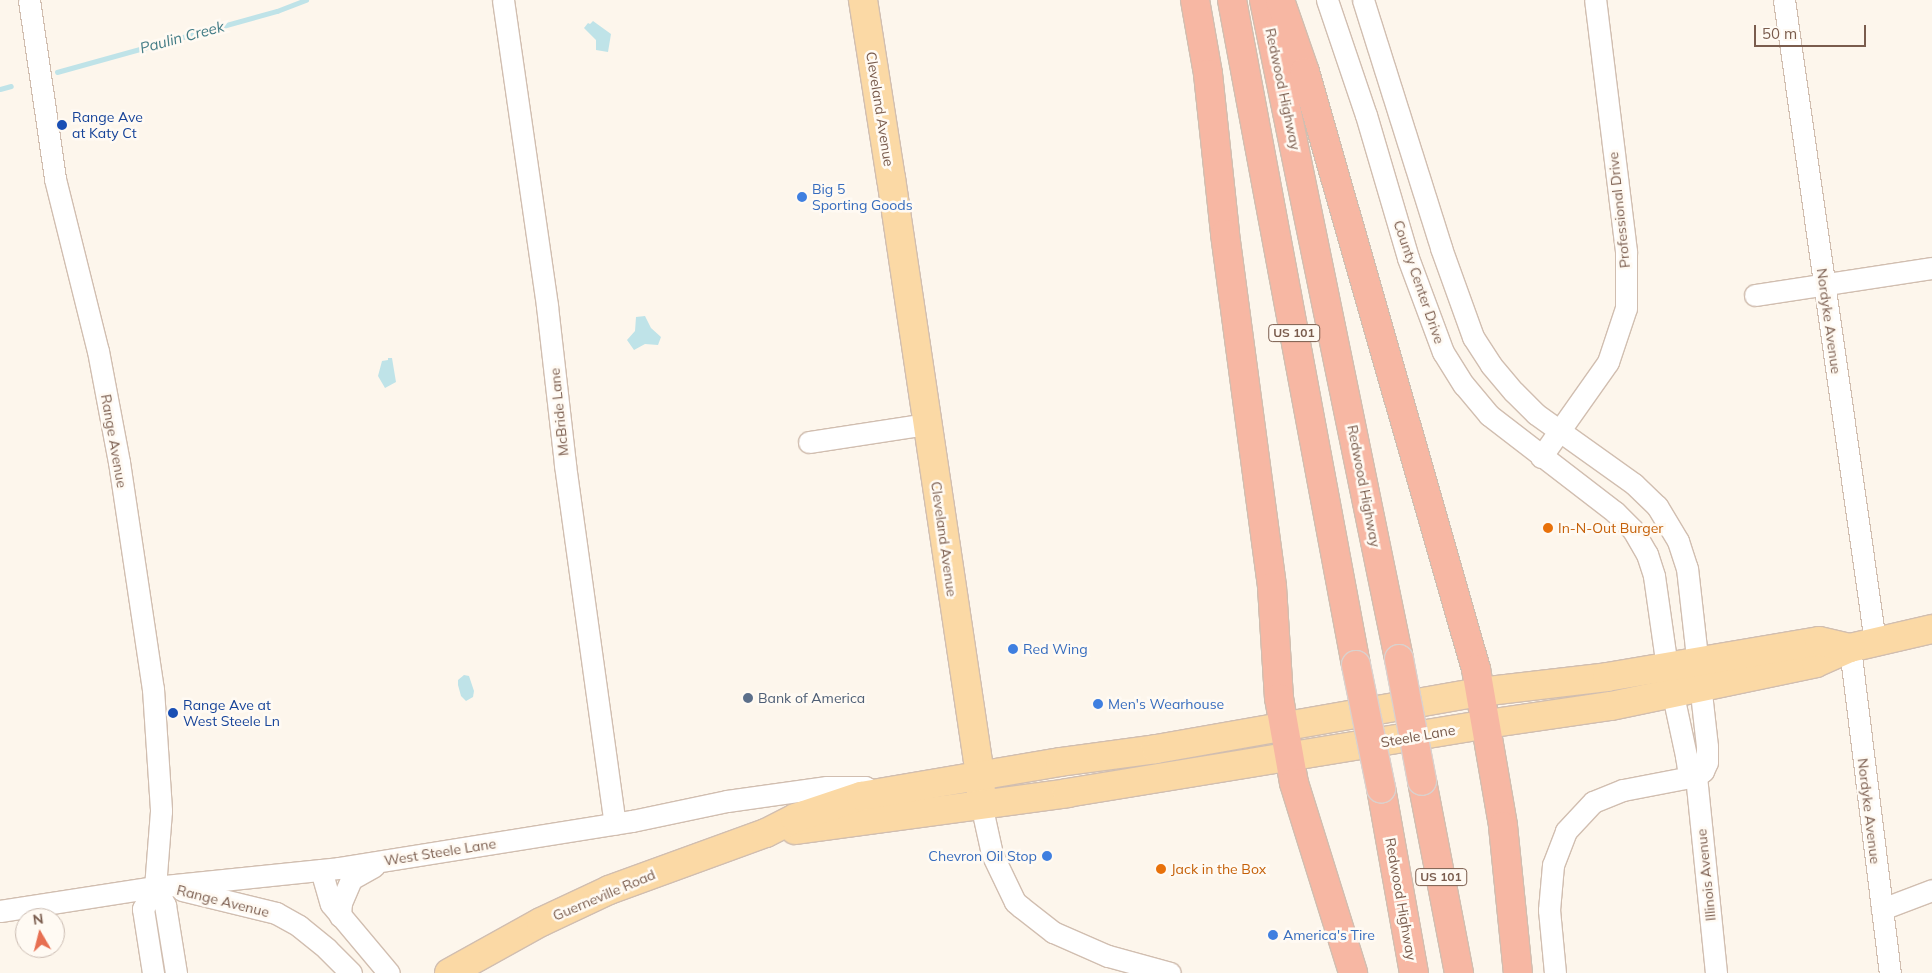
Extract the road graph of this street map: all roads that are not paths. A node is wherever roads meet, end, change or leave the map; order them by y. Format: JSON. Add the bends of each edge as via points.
{"nodes":[{"id":1,"x":30,"y":0,"type":"edge"},
{"id":2,"x":503,"y":0,"type":"edge"},
{"id":3,"x":863,"y":0,"type":"edge"},
{"id":4,"x":1195,"y":0,"type":"edge"},
{"id":5,"x":1232,"y":0,"type":"edge"},
{"id":6,"x":1264,"y":0,"type":"edge"},
{"id":7,"x":1280,"y":0,"type":"edge"},
{"id":8,"x":1327,"y":0,"type":"edge"},
{"id":9,"x":1363,"y":0,"type":"edge"},
{"id":10,"x":1595,"y":0,"type":"edge"},
{"id":11,"x":1784,"y":0,"type":"edge"},
{"id":12,"x":1932,"y":268,"type":"edge"},
{"id":13,"x":1824,"y":284,"type":"junction"},
{"id":14,"x":1755,"y":295,"type":"dead end"},
{"id":15,"x":926,"y":424,"type":"junction"},
{"id":16,"x":1560,"y":431,"type":"junction"},
{"id":17,"x":809,"y":442,"type":"dead end"},
{"id":18,"x":1541,"y":457,"type":"junction"},
{"id":19,"x":1932,"y":629,"type":"edge"},
{"id":20,"x":1862,"y":645,"type":"junction"},
{"id":21,"x":1698,"y":661,"type":"junction"},
{"id":22,"x":1667,"y":667,"type":"junction"},
{"id":23,"x":1701,"y":689,"type":"junction"},
{"id":24,"x":1480,"y":692,"type":"junction"},
{"id":25,"x":1673,"y":694,"type":"junction"},
{"id":26,"x":1487,"y":724,"type":"junction"},
{"id":27,"x":1285,"y":726,"type":"junction"},
{"id":28,"x":1291,"y":758,"type":"junction"},
{"id":29,"x":980,"y":776,"type":"junction"},
{"id":30,"x":1696,"y":776,"type":"junction"},
{"id":31,"x":878,"y":793,"type":"junction"},
{"id":32,"x":981,"y":804,"type":"junction"},
{"id":33,"x":615,"y":824,"type":"junction"},
{"id":34,"x":766,"y":833,"type":"junction"},
{"id":35,"x":382,"y":861,"type":"junction"},
{"id":36,"x":322,"y":870,"type":"junction"},
{"id":37,"x":160,"y":887,"type":"junction"},
{"id":38,"x":1932,"y":890,"type":"edge"},
{"id":39,"x":1882,"y":909,"type":"junction"},
{"id":40,"x":0,"y":911,"type":"edge"},
{"id":41,"x":340,"y":916,"type":"junction"},
{"id":42,"x":153,"y":973,"type":"edge"},
{"id":43,"x":176,"y":973,"type":"edge"},
{"id":44,"x":351,"y":973,"type":"edge"},
{"id":45,"x":389,"y":973,"type":"edge"},
{"id":46,"x":449,"y":973,"type":"edge"},
{"id":47,"x":1170,"y":973,"type":"edge"},
{"id":48,"x":1353,"y":973,"type":"edge"},
{"id":49,"x":1414,"y":973,"type":"edge"},
{"id":50,"x":1459,"y":973,"type":"edge"},
{"id":51,"x":1518,"y":973,"type":"edge"},
{"id":52,"x":1555,"y":973,"type":"edge"},
{"id":53,"x":1716,"y":973,"type":"edge"},
{"id":54,"x":1890,"y":973,"type":"edge"}],
"edges":[{"from":1,"to":37,"type":"street","name":"Range Avenue","via":[[56,179],[98,351],[119,462],[152,689],[161,811]]},
{"from":2,"to":33,"type":"street","name":"McBride Lane"},
{"from":3,"to":15,"type":"main road","name":"Cleveland Avenue"},
{"from":4,"to":27,"type":"highway","via":[[1208,74],[1225,234],[1272,587],[1279,698]]},
{"from":5,"to":49,"type":"highway","name":"Redwood Highway","number":"US 101","bridge":true},
{"from":6,"to":50,"type":"highway","name":"Redwood Highway","number":"US 101","bridge":true,"via":[[1399,659]]},
{"from":7,"to":24,"type":"highway","via":[[1320,127],[1476,668]]},
{"from":8,"to":18,"type":"street","name":"County Center Drive","via":[[1369,124],[1408,258],[1443,352],[1489,415]]},
{"from":9,"to":16,"type":"street","via":[[1441,248],[1473,337],[1514,392],[1536,414]]},
{"from":10,"to":16,"type":"street","name":"Professional Drive","via":[[1626,251],[1626,308],[1608,362]]},
{"from":11,"to":13,"type":"street","name":"Nordyke Avenue"},
{"from":12,"to":13,"type":"street"},
{"from":13,"to":14,"type":"street"},
{"from":13,"to":20,"type":"street","name":"Nordyke Avenue"},
{"from":15,"to":17,"type":"street"},
{"from":15,"to":29,"type":"main road","name":"Cleveland Avenue"},
{"from":16,"to":18,"type":"street","name":"Professional Drive"},
{"from":16,"to":21,"type":"street","via":[[1634,484],[1669,522],[1687,568]]},
{"from":18,"to":22,"type":"street","name":"County Center Drive","via":[[1614,512],[1640,540],[1654,576]]},
{"from":19,"to":20,"type":"main road","name":"Steele Lane"},
{"from":20,"to":21,"type":"main road","name":"Steele Lane","via":[[1819,641]]},
{"from":20,"to":23,"type":"main road","name":"Steele Lane","via":[[1816,663]]},
{"from":20,"to":39,"type":"street","name":"Nordyke Avenue"},
{"from":21,"to":22,"type":"main road","name":"Steele Lane"},
{"from":21,"to":23,"type":"street"},
{"from":22,"to":24,"type":"main road","name":"Steele Lane"},
{"from":22,"to":25,"type":"street","name":"County Center Drive"},
{"from":23,"to":25,"type":"main road","name":"Steele Lane"},
{"from":23,"to":30,"type":"street","via":[[1707,762]]},
{"from":24,"to":26,"type":"highway"},
{"from":24,"to":27,"type":"main road","name":"Steele Lane"},
{"from":25,"to":26,"type":"main road","name":"Steele Lane"},
{"from":25,"to":30,"type":"street","name":"Illinois Avenue","via":[[1688,768]]},
{"from":26,"to":28,"type":"main road","name":"Steele Lane"},
{"from":26,"to":51,"type":"highway","via":[[1503,826]]},
{"from":27,"to":28,"type":"highway"},
{"from":27,"to":29,"type":"main road","name":"Steele Lane"},
{"from":28,"to":32,"type":"main road","name":"Steele Lane"},
{"from":28,"to":48,"type":"highway","via":[[1294,783]]},
{"from":29,"to":31,"type":"main road","name":"Guerneville Road"},
{"from":29,"to":32,"type":"main road","name":"Cleveland Avenue"},
{"from":30,"to":52,"type":"street","via":[[1623,790],[1593,802],[1566,831],[1553,866],[1549,910]]},
{"from":30,"to":53,"type":"street","name":"Illinois Avenue"},
{"from":31,"to":33,"type":"street","name":"West Steele Lane","via":[[865,787],[827,787],[727,801]]},
{"from":31,"to":34,"type":"main road","name":"Guerneville Road","via":[[795,818]]},
{"from":32,"to":34,"type":"main road","name":"Guerneville Road"},
{"from":32,"to":47,"type":"street","name":"Cleveland Avenue","via":[[992,854],[1020,907],[1053,932],[1108,956]]},
{"from":33,"to":35,"type":"street","name":"West Steele Lane"},
{"from":34,"to":46,"type":"main road","name":"Guerneville Road","via":[[609,890],[541,922]]},
{"from":35,"to":36,"type":"street","name":"West Steele Lane"},
{"from":35,"to":41,"type":"street","via":[[351,879],[341,903]]},
{"from":36,"to":37,"type":"street","name":"West Steele Lane"},
{"from":36,"to":41,"type":"street","via":[[332,904]]},
{"from":37,"to":40,"type":"street","name":"West Steele Lane"},
{"from":37,"to":42,"type":"street","name":"Range Avenue","via":[[143,909]]},
{"from":37,"to":43,"type":"street","name":"Range Avenue"},
{"from":37,"to":44,"type":"street","name":"Range Avenue","via":[[276,913],[299,926]]},
{"from":38,"to":39,"type":"street"},
{"from":39,"to":54,"type":"street","name":"Nordyke Avenue"},
{"from":41,"to":45,"type":"street"}]}
